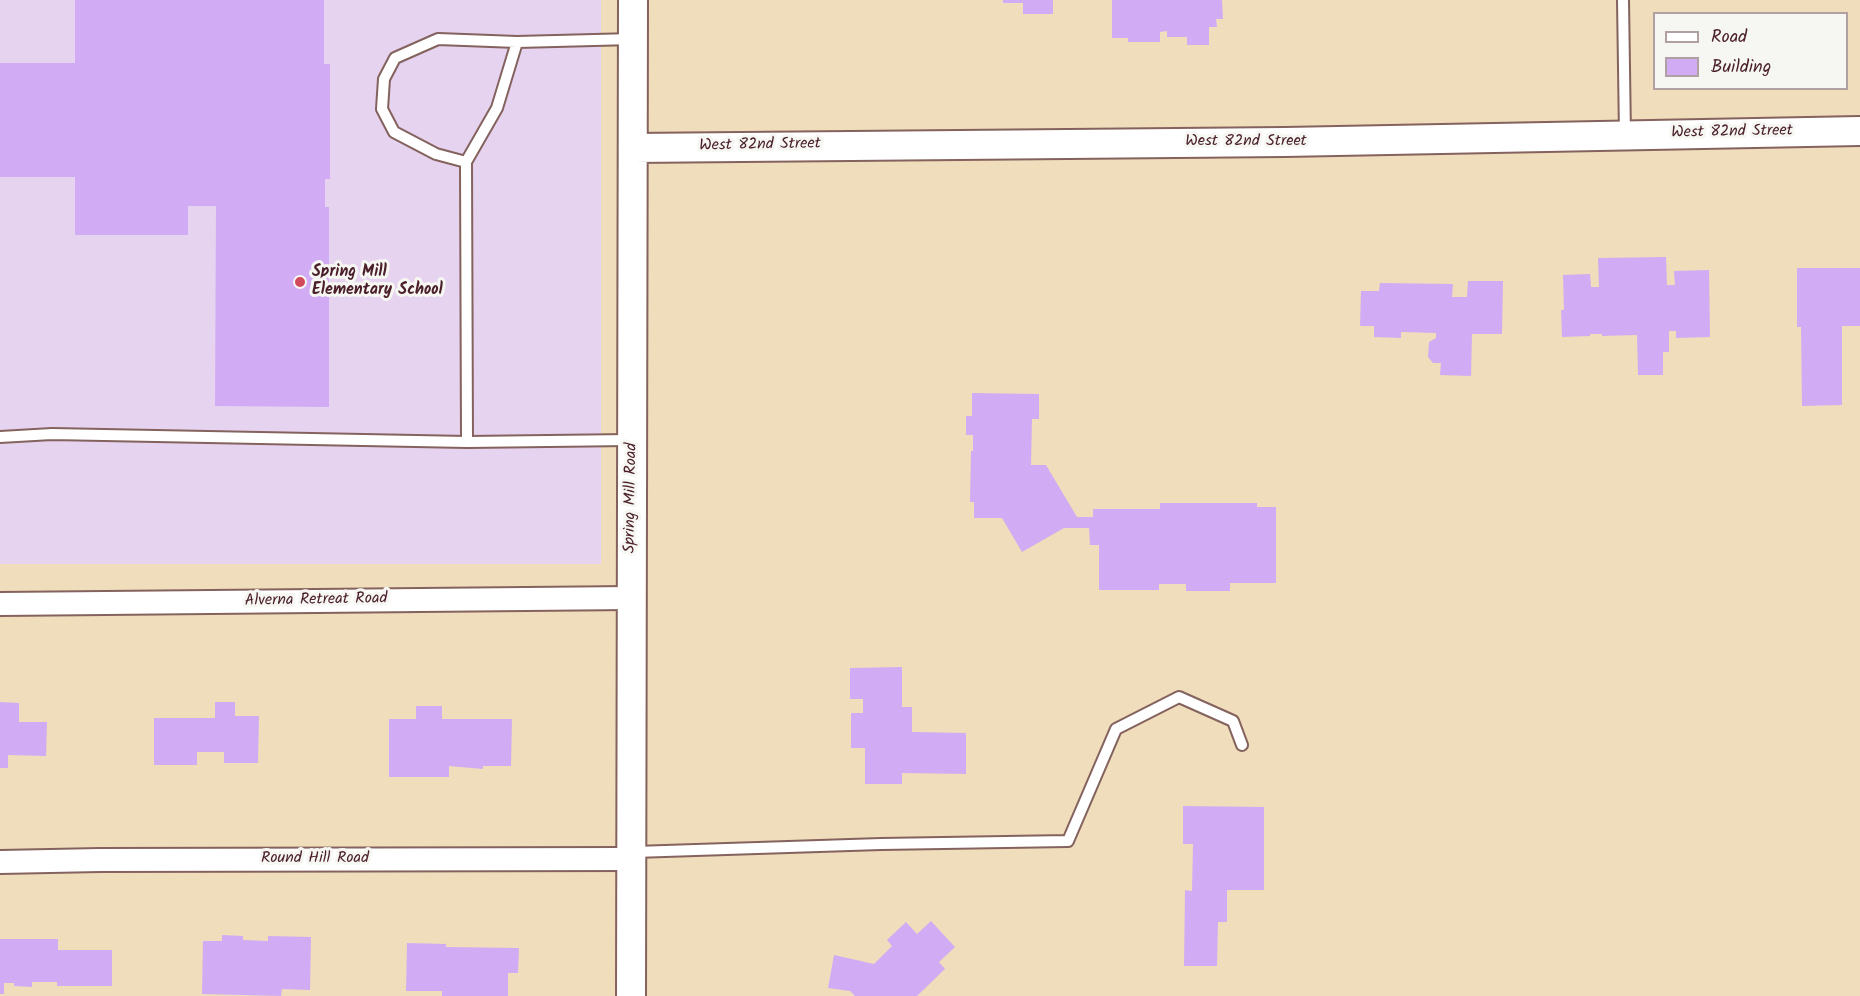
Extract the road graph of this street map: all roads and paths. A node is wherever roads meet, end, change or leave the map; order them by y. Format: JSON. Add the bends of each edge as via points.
{"nodes":[{"id":1,"x":633,"y":0,"type":"edge"},
{"id":2,"x":1623,"y":0,"type":"edge"},
{"id":3,"x":633,"y":39,"type":"junction"},
{"id":4,"x":517,"y":42,"type":"junction"},
{"id":5,"x":1860,"y":131,"type":"edge"},
{"id":6,"x":1625,"y":135,"type":"junction"},
{"id":7,"x":633,"y":148,"type":"junction"},
{"id":8,"x":466,"y":162,"type":"junction"},
{"id":9,"x":0,"y":437,"type":"edge"},
{"id":10,"x":633,"y":440,"type":"junction"},
{"id":11,"x":467,"y":442,"type":"junction"},
{"id":12,"x":631,"y":598,"type":"junction"},
{"id":13,"x":0,"y":604,"type":"edge"},
{"id":14,"x":1242,"y":745,"type":"dead end"},
{"id":15,"x":630,"y":855,"type":"junction"},
{"id":16,"x":0,"y":862,"type":"edge"},
{"id":17,"x":631,"y":996,"type":"edge"}],
"edges":[{"from":1,"to":3,"type":"street","name":"Spring Mill Road"},
{"from":2,"to":6,"type":"lane"},
{"from":3,"to":4,"type":"lane"},
{"from":3,"to":7,"type":"street","name":"Spring Mill Road"},
{"from":4,"to":8,"type":"lane","via":[[496,108]]},
{"from":4,"to":8,"type":"lane","via":[[438,39],[395,58],[384,79],[382,109],[394,132],[436,154]]},
{"from":5,"to":6,"type":"street","name":"West 82nd Street"},
{"from":6,"to":7,"type":"street","name":"West 82nd Street"},
{"from":7,"to":10,"type":"street","name":"Spring Mill Road"},
{"from":8,"to":11,"type":"lane"},
{"from":9,"to":11,"type":"lane"},
{"from":10,"to":11,"type":"lane"},
{"from":10,"to":12,"type":"street","name":"Spring Mill Road"},
{"from":12,"to":13,"type":"street","name":"Alverna Retreat Road"},
{"from":12,"to":15,"type":"street","name":"Spring Mill Road"},
{"from":14,"to":15,"type":"lane","via":[[1233,721],[1179,697],[1116,729],[1068,841]]},
{"from":15,"to":16,"type":"street","name":"Round Hill Road"},
{"from":15,"to":17,"type":"street","name":"Spring Mill Road"}]}
